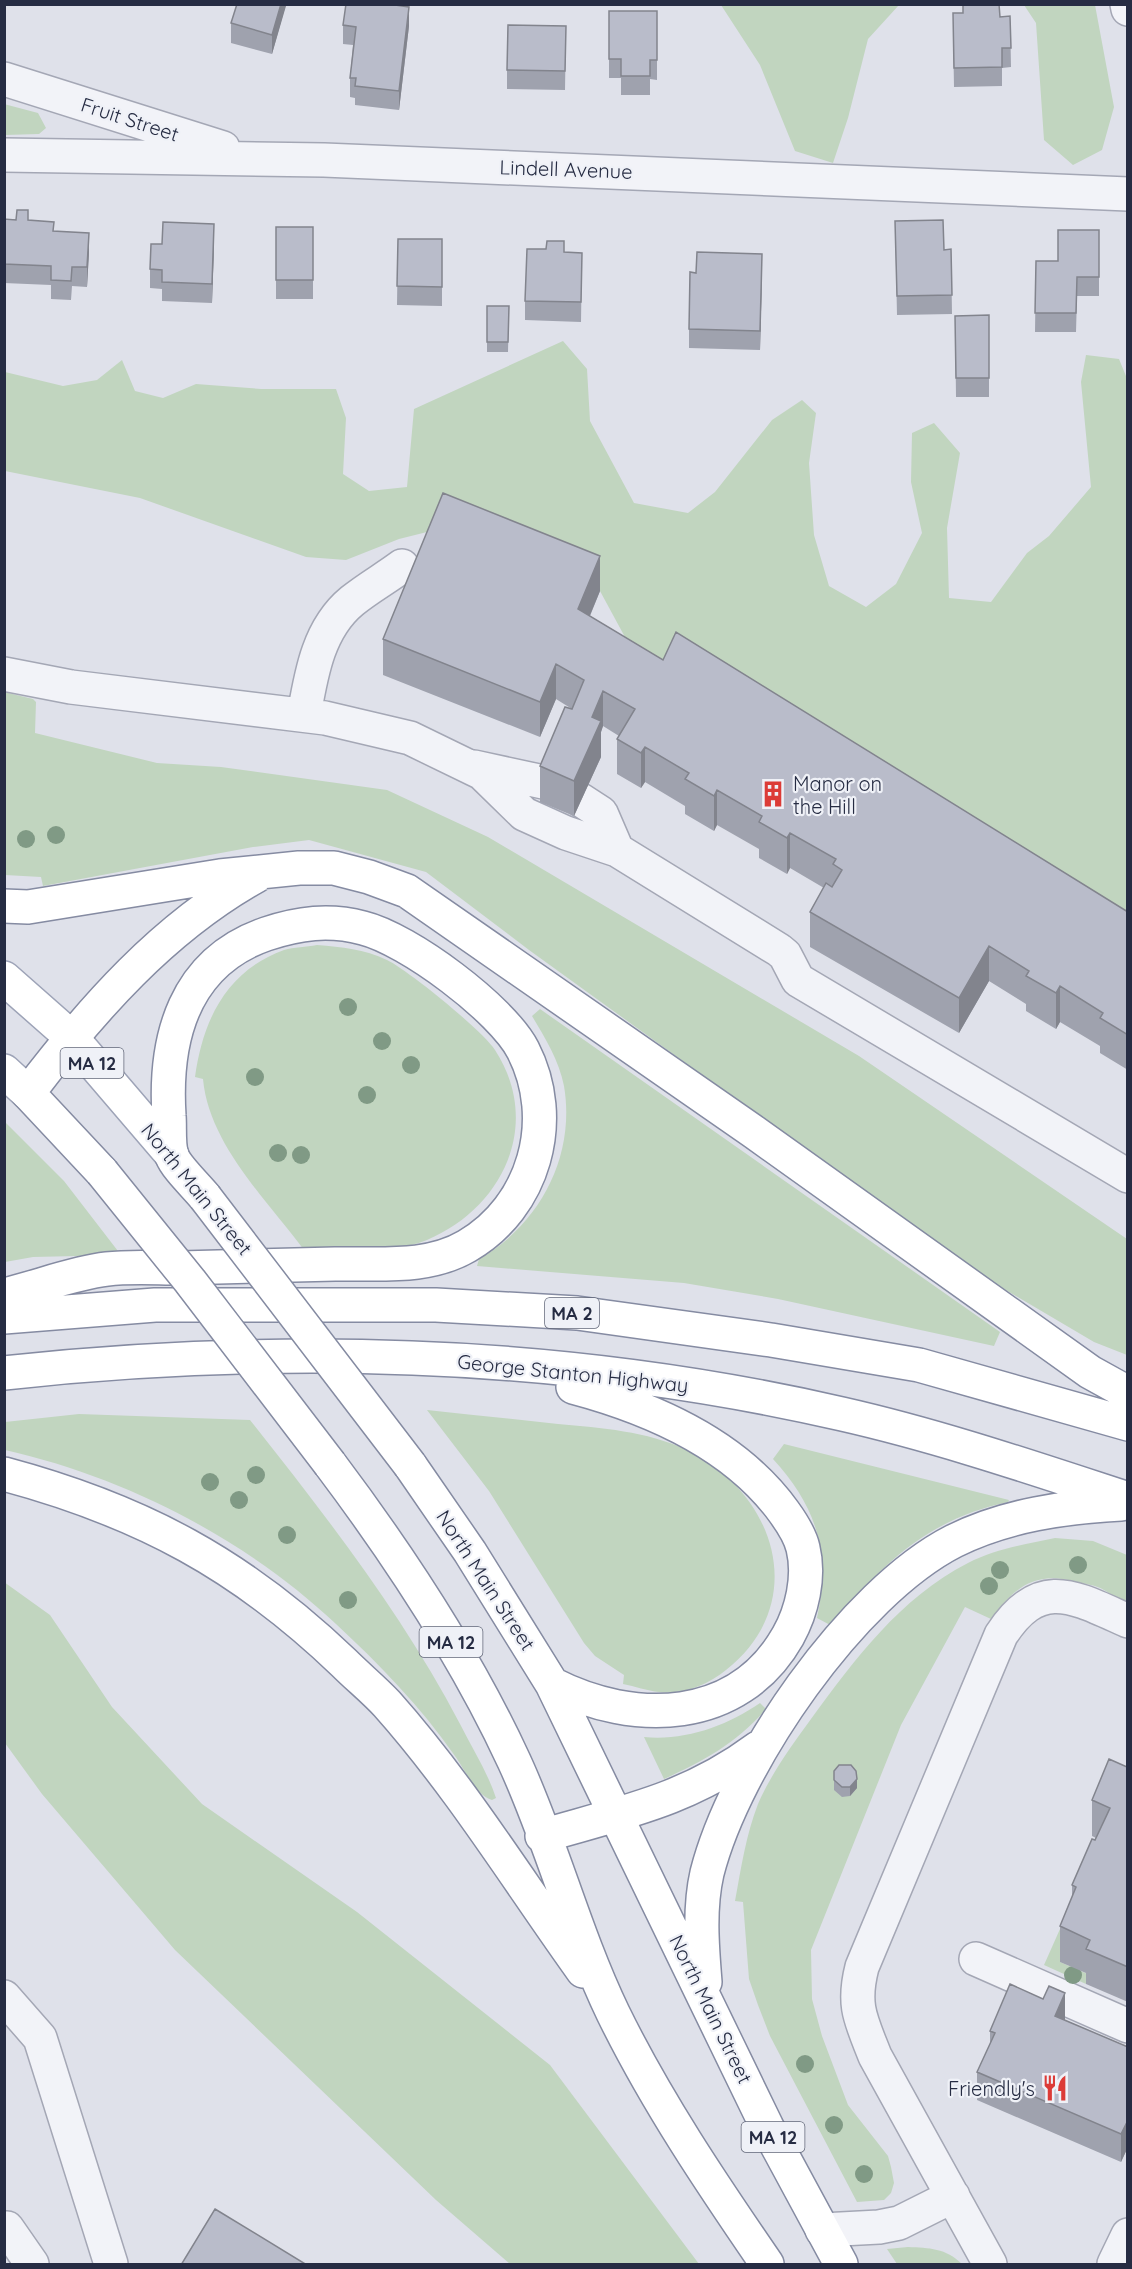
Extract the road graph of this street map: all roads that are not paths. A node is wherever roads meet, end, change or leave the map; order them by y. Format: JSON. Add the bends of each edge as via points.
{"nodes":[{"id":1,"x":1127,"y":4,"type":"edge"},
{"id":2,"x":1128,"y":9,"type":"edge"},
{"id":3,"x":4,"y":79,"type":"edge"},
{"id":4,"x":4,"y":155,"type":"edge"},
{"id":5,"x":256,"y":159,"type":"junction"},
{"id":6,"x":1128,"y":194,"type":"edge"},
{"id":7,"x":402,"y":566,"type":"dead end"},
{"id":8,"x":4,"y":674,"type":"edge"},
{"id":9,"x":304,"y":715,"type":"junction"},
{"id":10,"x":474,"y":767,"type":"junction"},
{"id":11,"x":548,"y":783,"type":"edge"},
{"id":12,"x":581,"y":800,"type":"edge"},
{"id":13,"x":617,"y":850,"type":"junction"},
{"id":14,"x":263,"y":872,"type":"junction"},
{"id":15,"x":4,"y":906,"type":"edge"},
{"id":16,"x":4,"y":978,"type":"edge"},
{"id":17,"x":71,"y":1037,"type":"junction"},
{"id":18,"x":4,"y":1071,"type":"edge"},
{"id":19,"x":28,"y":1093,"type":"junction"},
{"id":20,"x":172,"y":1155,"type":"junction"},
{"id":21,"x":1128,"y":1176,"type":"edge"},
{"id":22,"x":4,"y":1295,"type":"edge"},
{"id":23,"x":4,"y":1317,"type":"edge"},
{"id":24,"x":503,"y":1365,"type":"junction"},
{"id":25,"x":4,"y":1373,"type":"edge"},
{"id":26,"x":1128,"y":1393,"type":"edge"},
{"id":27,"x":1128,"y":1424,"type":"edge"},
{"id":28,"x":4,"y":1474,"type":"edge"},
{"id":29,"x":1128,"y":1499,"type":"edge"},
{"id":30,"x":1128,"y":1504,"type":"edge"},
{"id":31,"x":1128,"y":1621,"type":"edge"},
{"id":32,"x":552,"y":1684,"type":"junction"},
{"id":33,"x":762,"y":1745,"type":"junction"},
{"id":34,"x":615,"y":1814,"type":"junction"},
{"id":35,"x":542,"y":1836,"type":"junction"},
{"id":36,"x":975,"y":1959,"type":"dead end"},
{"id":37,"x":4,"y":1997,"type":"edge"},
{"id":38,"x":711,"y":2007,"type":"junction"},
{"id":39,"x":613,"y":2013,"type":"junction"},
{"id":40,"x":1128,"y":2026,"type":"edge"},
{"id":41,"x":952,"y":2196,"type":"junction"},
{"id":42,"x":4,"y":2228,"type":"edge"},
{"id":43,"x":822,"y":2230,"type":"junction"},
{"id":44,"x":1128,"y":2235,"type":"edge"},
{"id":45,"x":32,"y":2265,"type":"edge"},
{"id":46,"x":111,"y":2265,"type":"edge"},
{"id":47,"x":767,"y":2265,"type":"edge"},
{"id":48,"x":841,"y":2265,"type":"edge"},
{"id":49,"x":990,"y":2265,"type":"edge"},
{"id":50,"x":1114,"y":2265,"type":"edge"}],
"edges":[{"from":1,"to":2,"type":"street"},
{"from":3,"to":5,"type":"street","name":"Fruit Street"},
{"from":4,"to":5,"type":"street","name":"Lindell Avenue"},
{"from":5,"to":6,"type":"street","name":"Lindell Avenue"},
{"from":7,"to":9,"type":"street","via":[[350,602],[330,628],[312,671]]},
{"from":8,"to":9,"type":"street","via":[[71,687]]},
{"from":9,"to":10,"type":"street","via":[[410,738]]},
{"from":10,"to":11,"type":"street"},
{"from":10,"to":13,"type":"street","via":[[524,814]]},
{"from":12,"to":13,"type":"street","via":[[601,813]]},
{"from":13,"to":21,"type":"street","via":[[779,950],[798,981]]},
{"from":14,"to":15,"type":"main road","via":[[28,908]]},
{"from":14,"to":17,"type":"main road","via":[[232,890],[159,945]]},
{"from":14,"to":26,"type":"main road","via":[[334,868],[407,891],[1090,1372]]},
{"from":16,"to":17,"type":"main road","name":"North Main Street","number":"MA 12"},
{"from":17,"to":19,"type":"main road"},
{"from":17,"to":20,"type":"main road","name":"North Main Street","number":"MA 12"},
{"from":18,"to":19,"type":"main road","number":"MA 12"},
{"from":19,"to":35,"type":"main road","number":"MA 12","bridge":true,"via":[[102,1172],[190,1281],[330,1464],[414,1583],[463,1661],[515,1763]]},
{"from":20,"to":22,"type":"main road","via":[[170,1063],[181,1013],[193,989],[215,962],[250,940],[294,925],[325,922],[365,928],[403,945],[451,978],[502,1021],[523,1051],[536,1086],[541,1124],[535,1163],[500,1221],[466,1247],[416,1264],[106,1269]]},
{"from":20,"to":32,"type":"main road","name":"North Main Street","number":"MA 12","bridge":true,"via":[[410,1465],[470,1552]]},
{"from":23,"to":27,"type":"main road","number":"MA 2","via":[[155,1305],[436,1305],[577,1313],[919,1365]]},
{"from":24,"to":25,"type":"main road","name":"George Stanton Highway","via":[[404,1356],[226,1358],[99,1363]]},
{"from":24,"to":29,"type":"main road","name":"George Stanton Highway","via":[[701,1387],[842,1414],[979,1450]]},
{"from":24,"to":32,"type":"main road","via":[[636,1406],[709,1443],[762,1485],[788,1517],[803,1547],[803,1591],[792,1628],[759,1674],[740,1687],[692,1709],[667,1711],[622,1710],[577,1697]]},
{"from":28,"to":39,"type":"main road","via":[[90,1499],[162,1531],[220,1563],[302,1623],[393,1713],[454,1790]]},
{"from":30,"to":33,"type":"main road","via":[[1071,1507],[1022,1517],[973,1532],[927,1557],[867,1607],[799,1691]]},
{"from":31,"to":41,"type":"street","via":[[1074,1597],[1052,1596],[1022,1608],[1000,1635],[862,1967],[856,2001],[875,2056]]},
{"from":32,"to":34,"type":"main road","name":"North Main Street","number":"MA 12"},
{"from":33,"to":34,"type":"main road","via":[[728,1771],[697,1787],[649,1806]]},
{"from":33,"to":38,"type":"main road","via":[[707,1875],[703,1959]]},
{"from":34,"to":35,"type":"main road"},
{"from":34,"to":38,"type":"main road","name":"North Main Street","number":"MA 12"},
{"from":35,"to":39,"type":"main road","number":"MA 12"},
{"from":36,"to":40,"type":"street"},
{"from":37,"to":46,"type":"street","via":[[40,2038]]},
{"from":38,"to":43,"type":"main road","name":"North Main Street","number":"MA 12","via":[[767,2127]]},
{"from":39,"to":47,"type":"main road","number":"MA 12","via":[[660,2099]]},
{"from":41,"to":43,"type":"street","via":[[899,2223]]},
{"from":41,"to":49,"type":"street"},
{"from":42,"to":45,"type":"street"},
{"from":43,"to":48,"type":"main road","name":"North Main Street","number":"MA 12"},
{"from":44,"to":50,"type":"street"}]}
